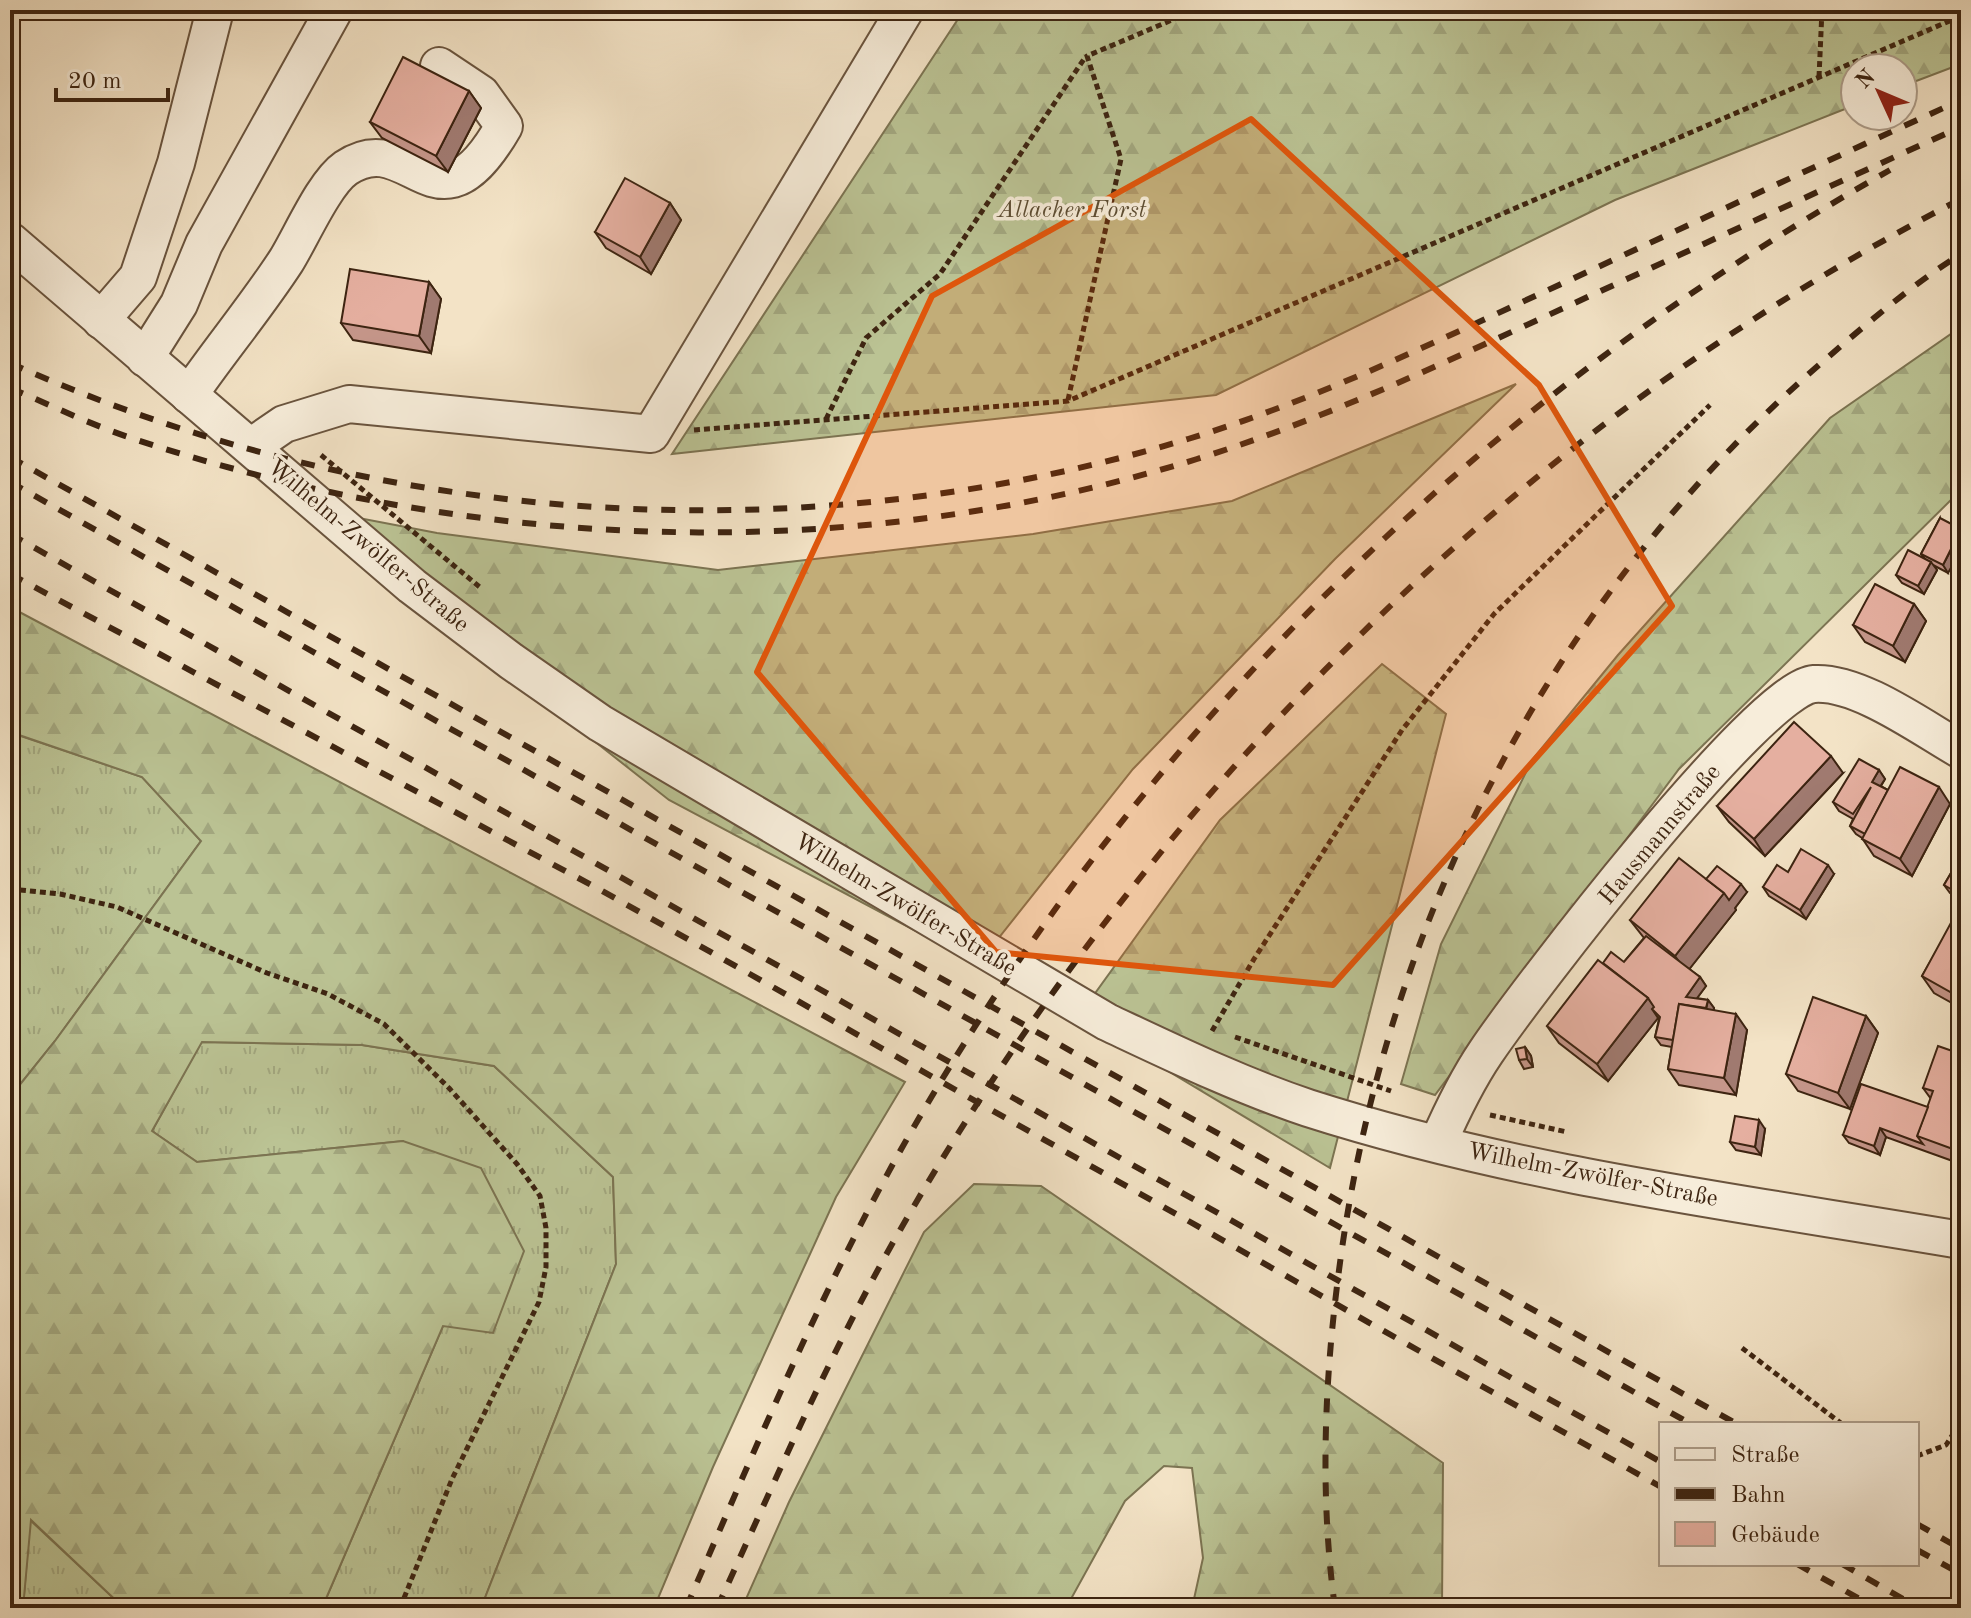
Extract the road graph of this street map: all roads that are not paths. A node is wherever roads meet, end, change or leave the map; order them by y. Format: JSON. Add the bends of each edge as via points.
{"nodes":[{"id":1,"x":215,"y":10,"type":"edge"},
{"id":2,"x":334,"y":10,"type":"edge"},
{"id":3,"x":905,"y":10,"type":"edge"},
{"id":4,"x":439,"y":66,"type":"dead end"},
{"id":5,"x":10,"y":241,"type":"edge"},
{"id":6,"x":101,"y":320,"type":"junction"},
{"id":7,"x":145,"y":358,"type":"junction"},
{"id":8,"x":189,"y":395,"type":"junction"},
{"id":9,"x":252,"y":446,"type":"junction"},
{"id":10,"x":1961,"y":750,"type":"edge"},
{"id":11,"x":1438,"y":1143,"type":"junction"},
{"id":12,"x":1961,"y":1240,"type":"edge"}],
"edges":[{"from":1,"to":6,"type":"street","via":[[176,163],[138,277]]},
{"from":2,"to":7,"type":"street","via":[[204,244],[179,304]]},
{"from":3,"to":9,"type":"street","via":[[651,434],[349,404],[284,424]]},
{"from":4,"to":8,"type":"street","via":[[481,94],[504,126],[485,159],[459,180],[437,180],[392,160],[362,159],[342,170],[285,263]]},
{"from":5,"to":6,"type":"street","name":"Wilhelm-Zwölfer-Straße"},
{"from":6,"to":7,"type":"street","name":"Wilhelm-Zwölfer-Straße"},
{"from":7,"to":8,"type":"street","name":"Wilhelm-Zwölfer-Straße"},
{"from":8,"to":9,"type":"street","name":"Wilhelm-Zwölfer-Straße"},
{"from":9,"to":11,"type":"street","name":"Wilhelm-Zwölfer-Straße","via":[[412,586],[600,723],[1107,1022],[1194,1064],[1307,1107]]},
{"from":10,"to":11,"type":"street","name":"Hausmannstraße","via":[[1848,687],[1811,684],[1763,717],[1687,795],[1495,1041]]},
{"from":11,"to":12,"type":"street","name":"Wilhelm-Zwölfer-Straße","via":[[1525,1166]]}]}
